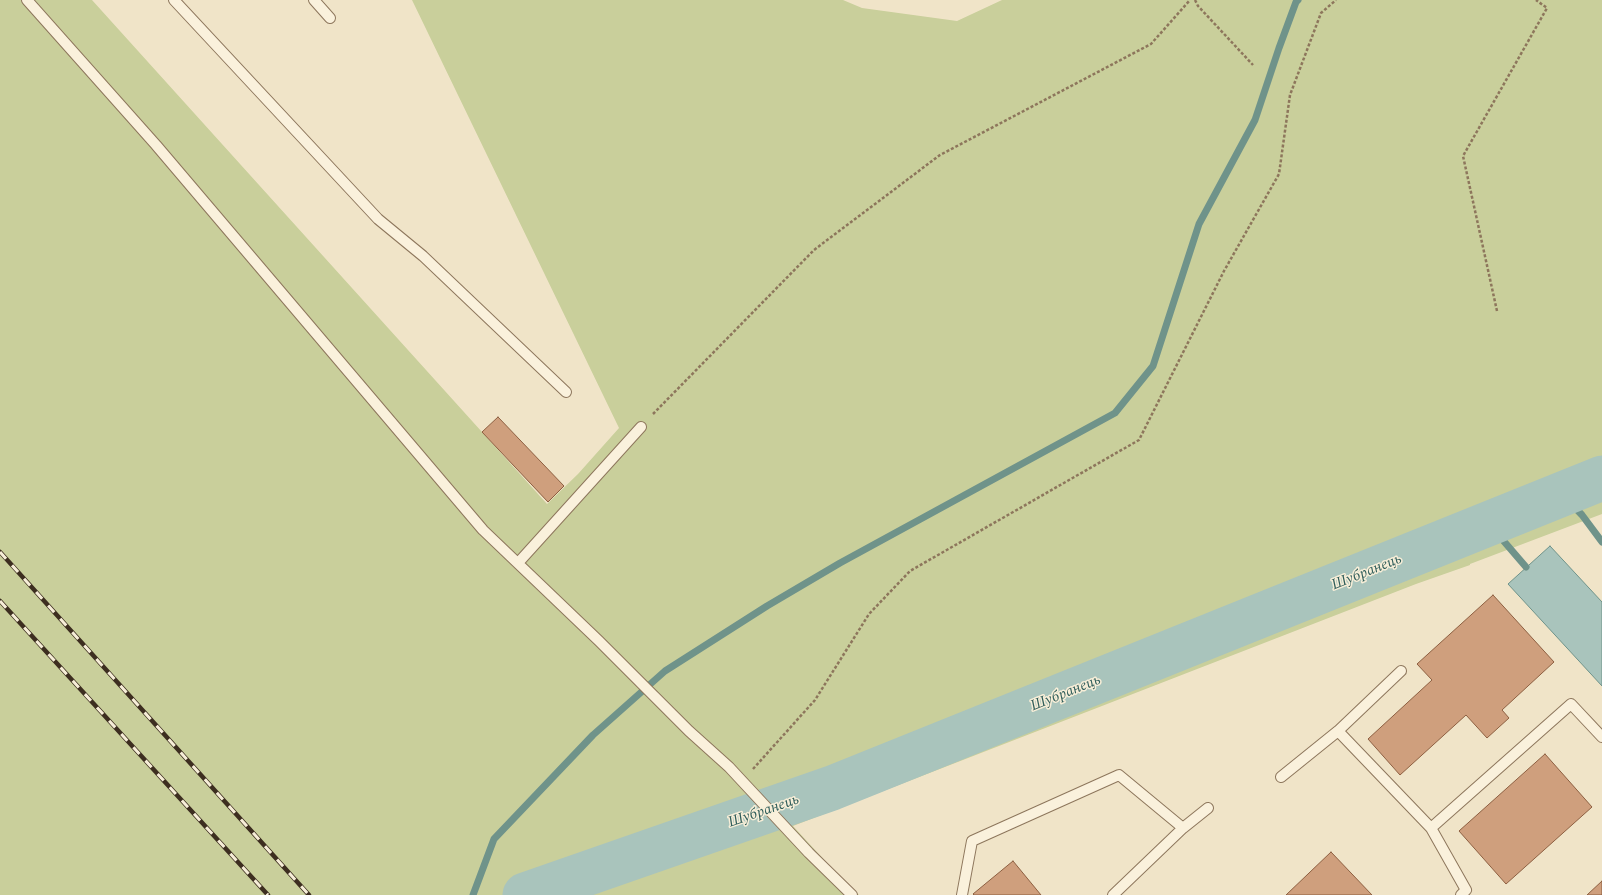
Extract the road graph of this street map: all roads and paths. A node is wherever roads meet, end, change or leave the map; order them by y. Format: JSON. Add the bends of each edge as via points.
{"nodes":[{"id":1,"x":27,"y":0,"type":"edge"},
{"id":2,"x":174,"y":0,"type":"edge"},
{"id":3,"x":314,"y":0,"type":"edge"},
{"id":4,"x":1190,"y":0,"type":"edge"},
{"id":5,"x":1195,"y":0,"type":"edge"},
{"id":6,"x":1336,"y":0,"type":"edge"},
{"id":7,"x":1536,"y":0,"type":"edge"},
{"id":8,"x":330,"y":18,"type":"dead end"},
{"id":9,"x":1253,"y":65,"type":"dead end"},
{"id":10,"x":1497,"y":311,"type":"dead end"},
{"id":11,"x":566,"y":392,"type":"dead end"},
{"id":12,"x":641,"y":427,"type":"joint"},
{"id":13,"x":518,"y":563,"type":"junction"},
{"id":14,"x":1401,"y":672,"type":"dead end"},
{"id":15,"x":1338,"y":731,"type":"junction"},
{"id":16,"x":1602,"y":737,"type":"edge"},
{"id":17,"x":1281,"y":777,"type":"dead end"},
{"id":18,"x":742,"y":781,"type":"junction"},
{"id":19,"x":1208,"y":808,"type":"dead end"},
{"id":20,"x":1183,"y":828,"type":"junction"},
{"id":21,"x":1431,"y":828,"type":"junction"},
{"id":22,"x":1466,"y":893,"type":"edge"},
{"id":23,"x":852,"y":895,"type":"edge"},
{"id":24,"x":962,"y":895,"type":"edge"},
{"id":25,"x":1114,"y":895,"type":"edge"}],
"edges":[{"from":1,"to":13,"type":"lane","via":[[156,145],[483,530]]},
{"from":2,"to":11,"type":"lane","via":[[378,219],[423,256]]},
{"from":3,"to":8,"type":"lane"},
{"from":4,"to":12,"type":"path","via":[[1151,44],[940,154],[814,250]]},
{"from":5,"to":9,"type":"path"},
{"from":6,"to":18,"type":"path","via":[[1321,13],[1290,95],[1279,174],[1224,271],[1140,440],[910,571],[869,614],[815,700]]},
{"from":7,"to":10,"type":"path","via":[[1547,8],[1463,156]]},
{"from":12,"to":13,"type":"lane"},
{"from":13,"to":18,"type":"lane"},
{"from":14,"to":15,"type":"lane"},
{"from":15,"to":17,"type":"lane"},
{"from":15,"to":21,"type":"lane"},
{"from":16,"to":21,"type":"lane","via":[[1571,704]]},
{"from":18,"to":23,"type":"lane"},
{"from":19,"to":20,"type":"lane"},
{"from":20,"to":24,"type":"lane","via":[[1119,775],[972,841]]},
{"from":20,"to":25,"type":"lane"},
{"from":21,"to":22,"type":"lane"}]}
